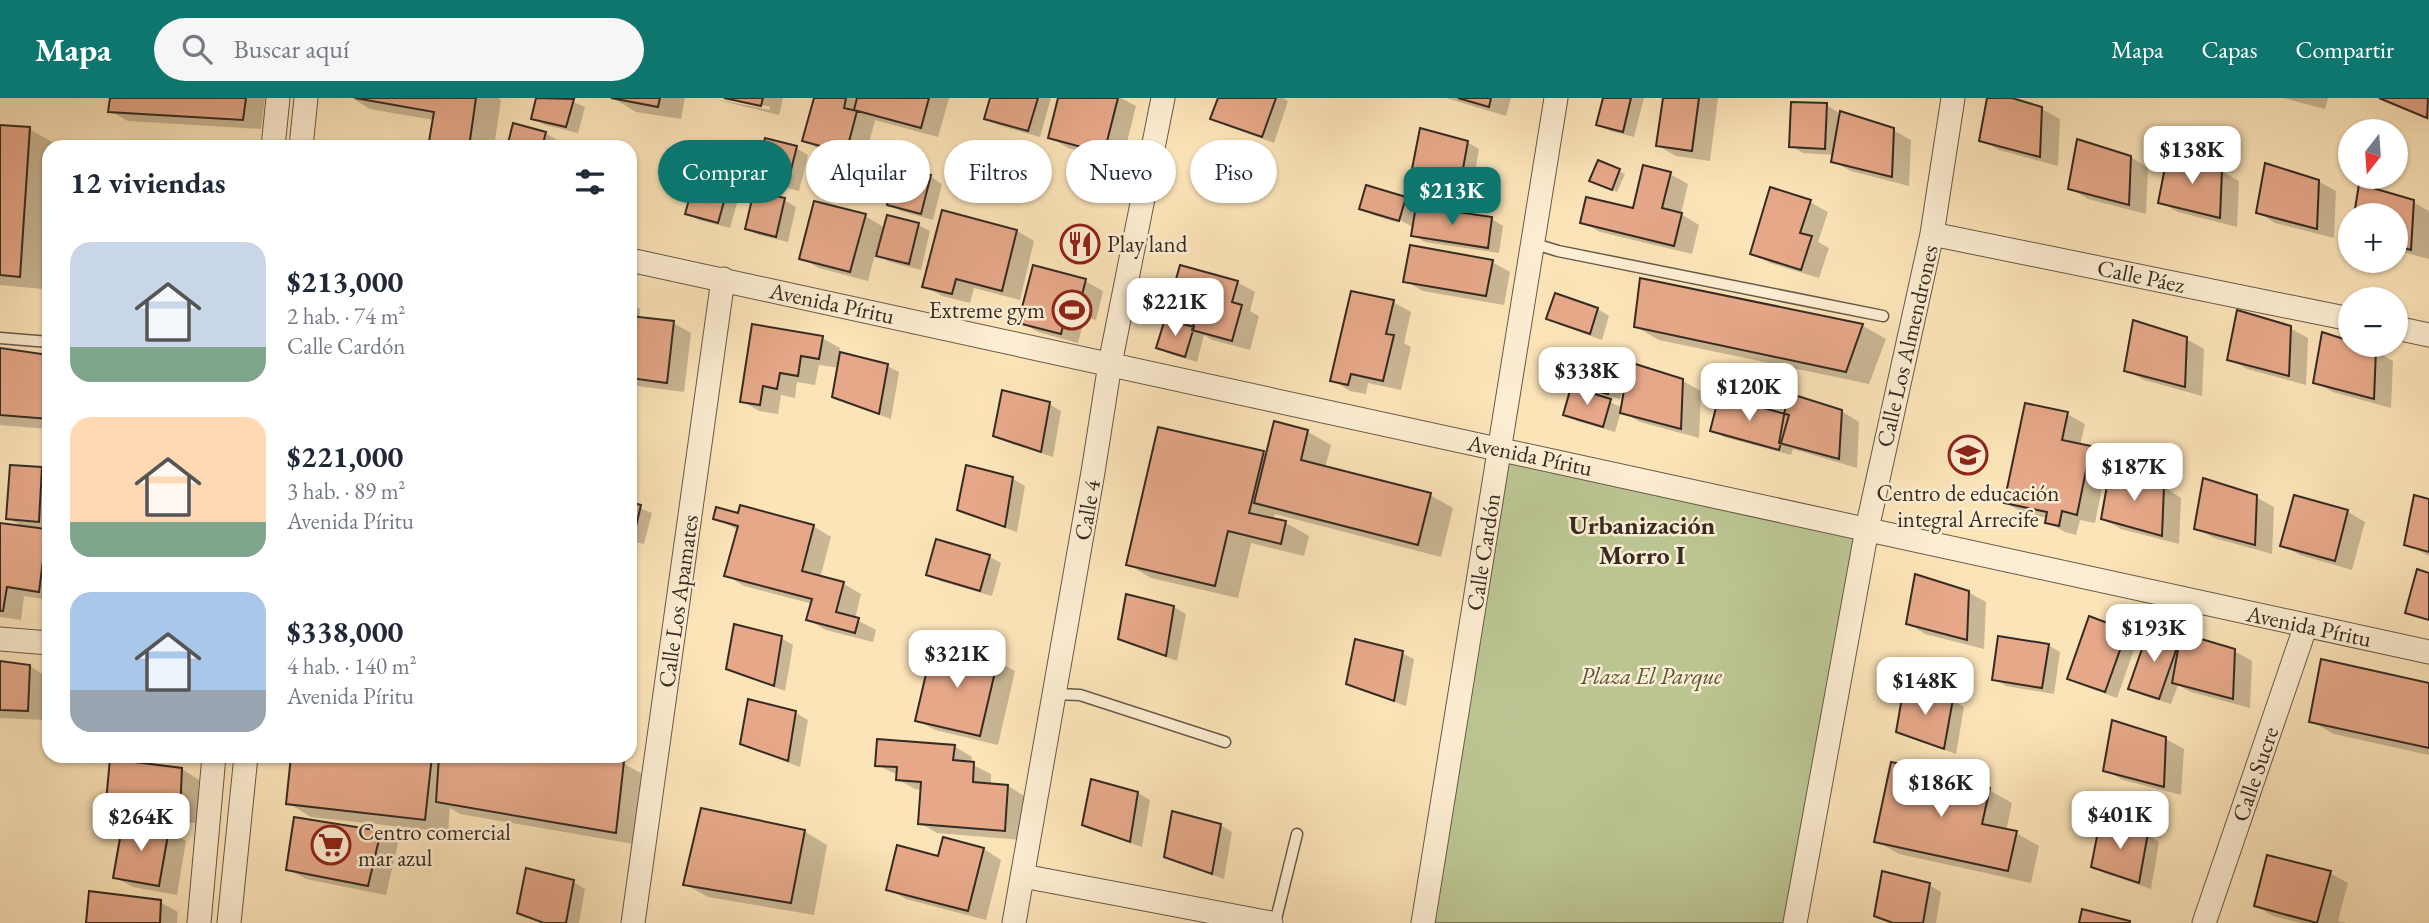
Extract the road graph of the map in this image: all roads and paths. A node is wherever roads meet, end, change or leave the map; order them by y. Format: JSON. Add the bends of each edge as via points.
{"nodes":[{"id":1,"x":278,"y":98,"type":"edge"},
{"id":2,"x":306,"y":98,"type":"edge"},
{"id":3,"x":1164,"y":98,"type":"edge"},
{"id":4,"x":1556,"y":98,"type":"edge"},
{"id":5,"x":1953,"y":98,"type":"edge"},
{"id":6,"x":274,"y":140,"type":"edge"},
{"id":7,"x":302,"y":140,"type":"edge"},
{"id":8,"x":1932,"y":234,"type":"junction"},
{"id":9,"x":1532,"y":243,"type":"junction"},
{"id":10,"x":637,"y":261,"type":"edge"},
{"id":11,"x":723,"y":279,"type":"junction"},
{"id":12,"x":1883,"y":316,"type":"dead end"},
{"id":13,"x":2338,"y":317,"type":"edge"},
{"id":14,"x":2408,"y":331,"type":"edge"},
{"id":15,"x":2429,"y":335,"type":"edge"},
{"id":16,"x":0,"y":338,"type":"edge"},
{"id":17,"x":42,"y":341,"type":"edge"},
{"id":18,"x":1110,"y":364,"type":"junction"},
{"id":19,"x":1500,"y":449,"type":"junction"},
{"id":20,"x":1867,"y":529,"type":"junction"},
{"id":21,"x":2306,"y":625,"type":"junction"},
{"id":22,"x":0,"y":639,"type":"edge"},
{"id":23,"x":42,"y":642,"type":"edge"},
{"id":24,"x":2429,"y":652,"type":"edge"},
{"id":25,"x":1055,"y":694,"type":"junction"},
{"id":26,"x":1225,"y":742,"type":"dead end"},
{"id":27,"x":213,"y":763,"type":"edge"},
{"id":28,"x":245,"y":763,"type":"edge"},
{"id":29,"x":1297,"y":834,"type":"dead end"},
{"id":30,"x":1023,"y":876,"type":"junction"},
{"id":31,"x":199,"y":923,"type":"edge"},
{"id":32,"x":229,"y":923,"type":"edge"},
{"id":33,"x":634,"y":923,"type":"edge"},
{"id":34,"x":1014,"y":923,"type":"edge"},
{"id":35,"x":1273,"y":923,"type":"edge"},
{"id":36,"x":1423,"y":923,"type":"edge"},
{"id":37,"x":1795,"y":923,"type":"edge"},
{"id":38,"x":2204,"y":923,"type":"edge"}],
"edges":[{"from":1,"to":6,"type":"street"},
{"from":2,"to":7,"type":"street"},
{"from":3,"to":18,"type":"street","name":"Calle 4"},
{"from":4,"to":9,"type":"street","name":"Calle Cardón"},
{"from":5,"to":8,"type":"street","name":"Calle Los Almendrones"},
{"from":8,"to":13,"type":"street","name":"Calle Páez"},
{"from":8,"to":20,"type":"street","name":"Calle Los Almendrones"},
{"from":9,"to":12,"type":"lane"},
{"from":9,"to":19,"type":"street","name":"Calle Cardón"},
{"from":10,"to":11,"type":"street","name":"Avenida Píritu"},
{"from":11,"to":18,"type":"street","name":"Avenida Píritu"},
{"from":11,"to":33,"type":"street","name":"Calle Los Apamates"},
{"from":14,"to":15,"type":"street"},
{"from":16,"to":17,"type":"lane"},
{"from":18,"to":19,"type":"street","name":"Avenida Píritu"},
{"from":18,"to":25,"type":"street","name":"Calle 4"},
{"from":19,"to":20,"type":"street","name":"Avenida Píritu"},
{"from":19,"to":36,"type":"street","name":"Calle Cardón"},
{"from":20,"to":21,"type":"street","name":"Avenida Píritu"},
{"from":20,"to":37,"type":"street","name":"Calle Los Almendrones"},
{"from":21,"to":24,"type":"street","name":"Avenida Píritu"},
{"from":21,"to":38,"type":"street","name":"Calle Sucre"},
{"from":22,"to":23,"type":"street"},
{"from":25,"to":26,"type":"lane","via":[[1080,695]]},
{"from":25,"to":30,"type":"street","name":"Calle 4"},
{"from":27,"to":31,"type":"street"},
{"from":28,"to":32,"type":"street"},
{"from":29,"to":35,"type":"lane"},
{"from":30,"to":34,"type":"street","name":"Calle 4"},
{"from":30,"to":35,"type":"street"}]}
